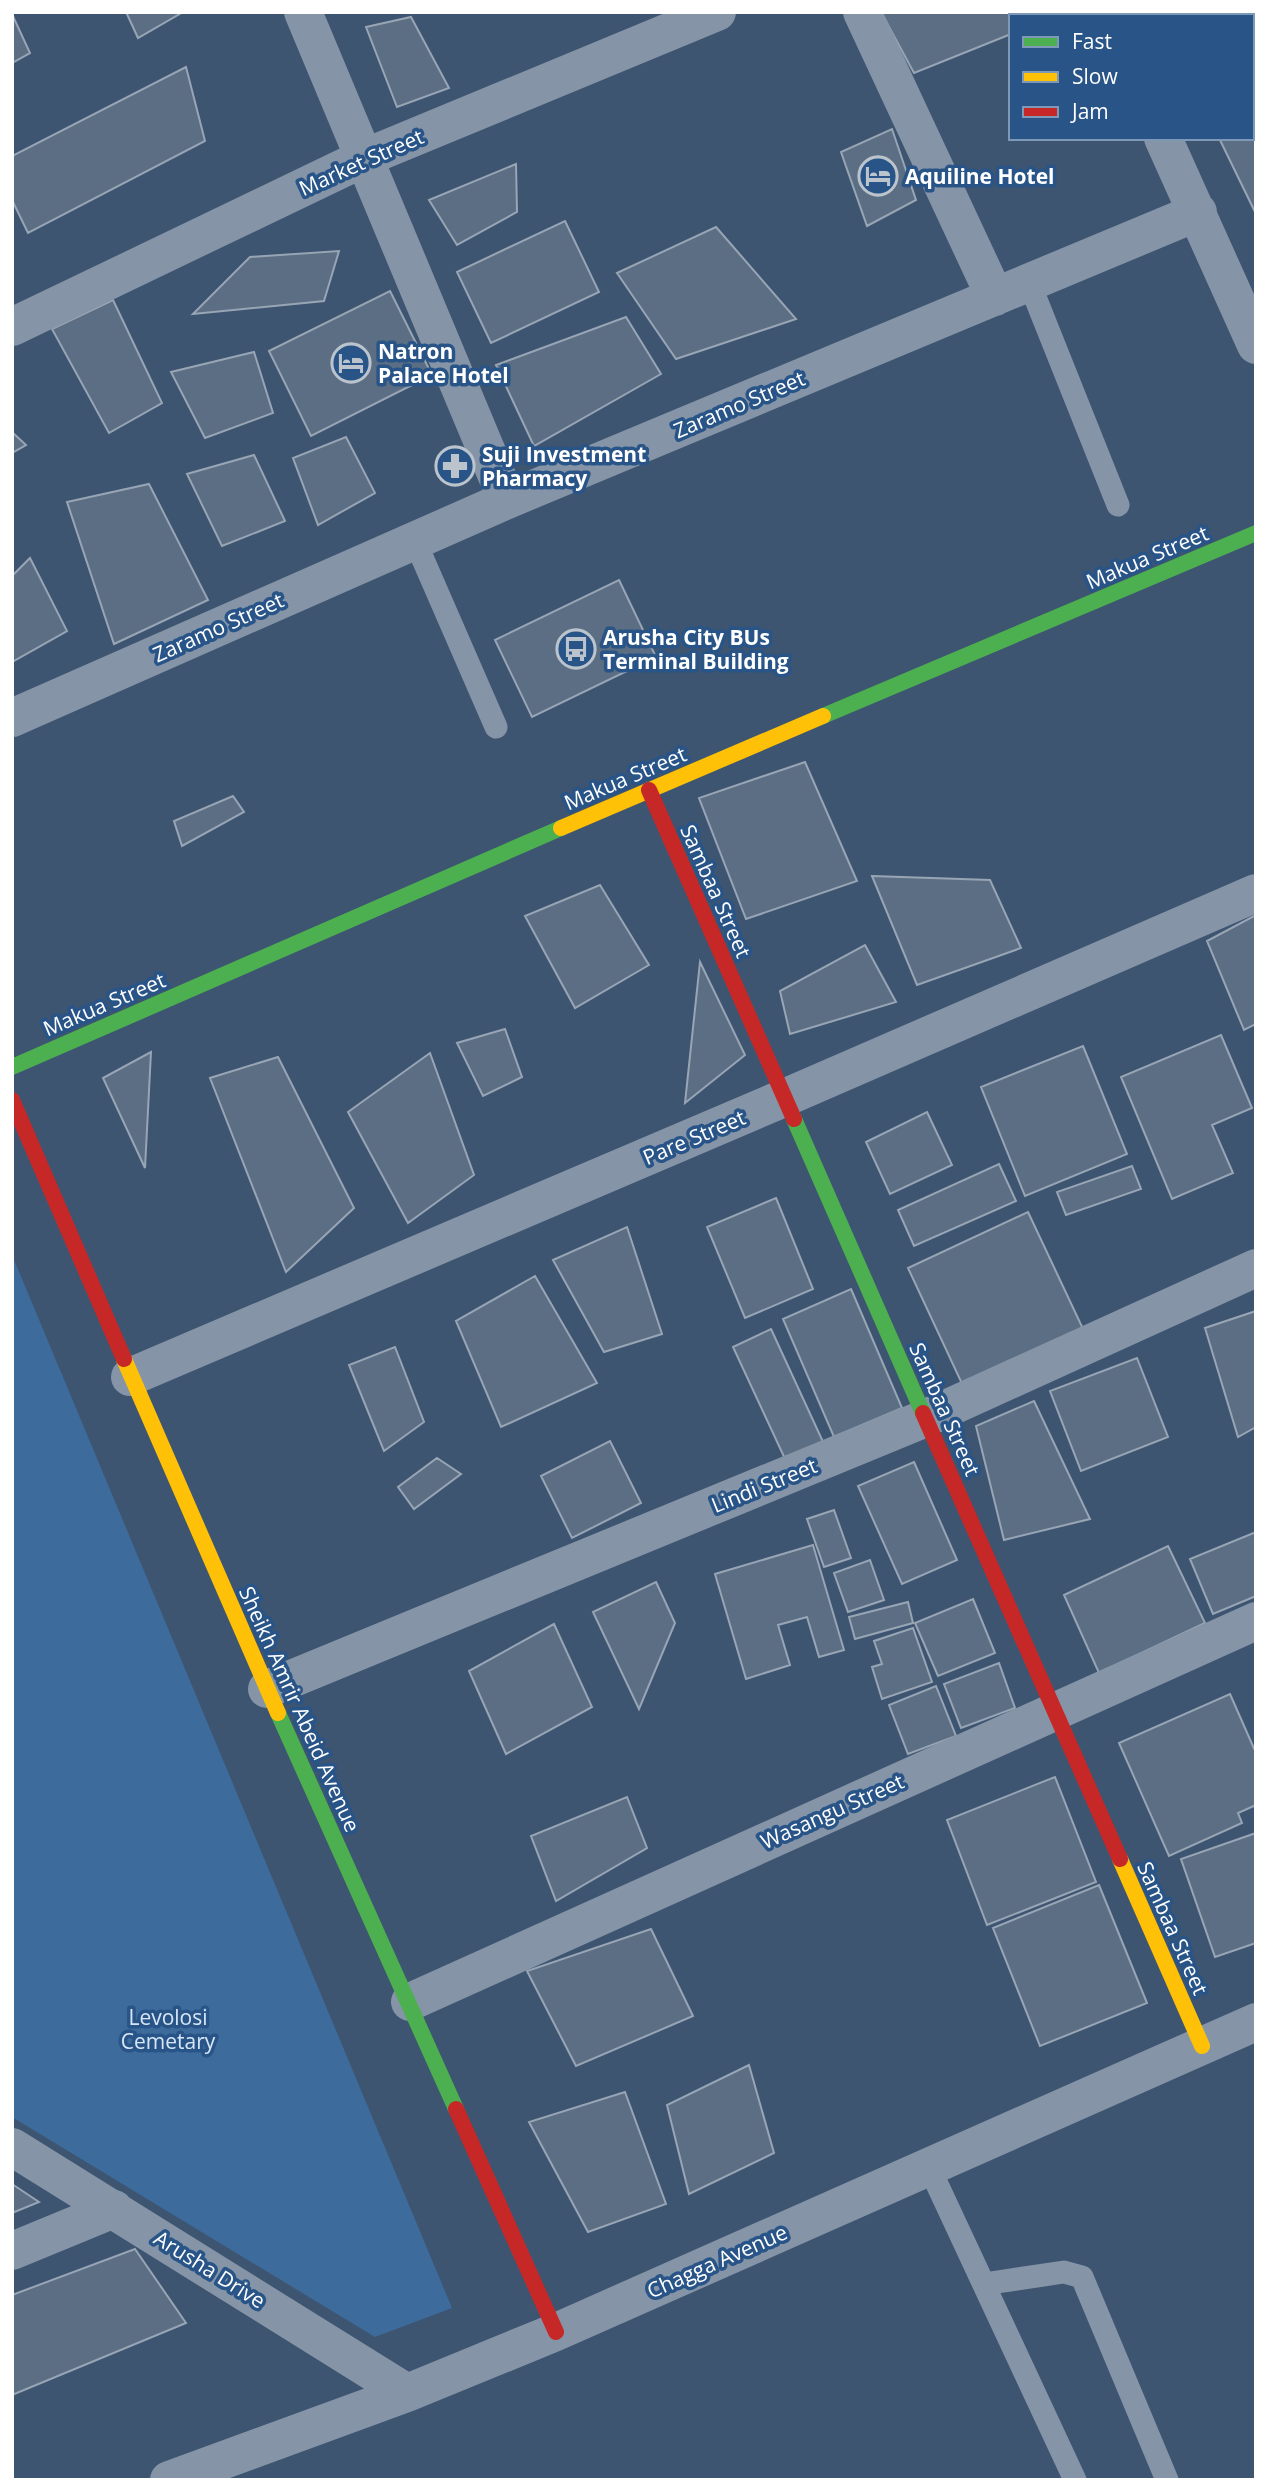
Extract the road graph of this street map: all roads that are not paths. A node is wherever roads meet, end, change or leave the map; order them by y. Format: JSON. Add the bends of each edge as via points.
{"nodes":[{"id":1,"x":303,"y":12,"type":"edge"},
{"id":2,"x":717,"y":12,"type":"edge"},
{"id":3,"x":862,"y":12,"type":"edge"},
{"id":4,"x":1164,"y":140,"type":"edge"},
{"id":5,"x":364,"y":159,"type":"junction"},
{"id":6,"x":1198,"y":212,"type":"junction"},
{"id":7,"x":1029,"y":282,"type":"junction"},
{"id":8,"x":995,"y":297,"type":"junction"},
{"id":9,"x":12,"y":327,"type":"edge"},
{"id":10,"x":1255,"y":342,"type":"edge"},
{"id":11,"x":507,"y":500,"type":"junction"},
{"id":12,"x":1118,"y":505,"type":"dead end"},
{"id":13,"x":1256,"y":533,"type":"edge"},
{"id":14,"x":415,"y":541,"type":"junction"},
{"id":15,"x":12,"y":718,"type":"edge"},
{"id":16,"x":496,"y":727,"type":"dead end"},
{"id":17,"x":649,"y":790,"type":"junction"},
{"id":18,"x":1256,"y":893,"type":"edge"},
{"id":19,"x":12,"y":1067,"type":"edge"},
{"id":20,"x":784,"y":1098,"type":"junction"},
{"id":21,"x":12,"y":1100,"type":"edge"},
{"id":22,"x":1256,"y":1268,"type":"edge"},
{"id":23,"x":130,"y":1377,"type":"junction"},
{"id":24,"x":926,"y":1418,"type":"junction"},
{"id":25,"x":1256,"y":1622,"type":"edge"},
{"id":26,"x":267,"y":1689,"type":"junction"},
{"id":27,"x":1054,"y":1710,"type":"junction"},
{"id":28,"x":410,"y":2002,"type":"junction"},
{"id":29,"x":1256,"y":2022,"type":"edge"},
{"id":30,"x":1202,"y":2046,"type":"junction"},
{"id":31,"x":12,"y":2147,"type":"edge"},
{"id":32,"x":929,"y":2166,"type":"junction"},
{"id":33,"x":114,"y":2209,"type":"junction"},
{"id":34,"x":12,"y":2251,"type":"edge"},
{"id":35,"x":984,"y":2284,"type":"junction"},
{"id":36,"x":556,"y":2332,"type":"junction"},
{"id":37,"x":407,"y":2393,"type":"junction"},
{"id":38,"x":170,"y":2480,"type":"edge"},
{"id":39,"x":1075,"y":2480,"type":"edge"},
{"id":40,"x":1167,"y":2480,"type":"edge"}],
"edges":[{"from":1,"to":5,"type":"street"},
{"from":2,"to":5,"type":"street","name":"Market Street"},
{"from":3,"to":8,"type":"street"},
{"from":4,"to":6,"type":"street"},
{"from":5,"to":9,"type":"street","name":"Market Street"},
{"from":5,"to":11,"type":"street"},
{"from":6,"to":7,"type":"street","name":"Zaramo Street"},
{"from":6,"to":10,"type":"street"},
{"from":7,"to":8,"type":"street","name":"Zaramo Street"},
{"from":7,"to":12,"type":"lane"},
{"from":8,"to":11,"type":"street","name":"Zaramo Street"},
{"from":11,"to":14,"type":"street","name":"Zaramo Street"},
{"from":13,"to":17,"type":"street","name":"Makua Street"},
{"from":14,"to":15,"type":"street","name":"Zaramo Street"},
{"from":14,"to":16,"type":"lane"},
{"from":17,"to":19,"type":"street","name":"Makua Street"},
{"from":17,"to":20,"type":"street","name":"Sambaa Street"},
{"from":18,"to":20,"type":"street","name":"Pare Street"},
{"from":20,"to":23,"type":"street","name":"Pare Street"},
{"from":20,"to":24,"type":"street","name":"Sambaa Street"},
{"from":21,"to":23,"type":"street","name":"Sheikh Amrir Abeid Avenue"},
{"from":22,"to":24,"type":"street","name":"Lindi Street"},
{"from":23,"to":26,"type":"street","name":"Sheikh Amrir Abeid Avenue"},
{"from":24,"to":26,"type":"street","name":"Lindi Street"},
{"from":24,"to":27,"type":"street","name":"Sambaa Street"},
{"from":25,"to":27,"type":"street","name":"Wasangu Street"},
{"from":26,"to":28,"type":"street","name":"Sheikh Amrir Abeid Avenue"},
{"from":27,"to":28,"type":"street","name":"Wasangu Street"},
{"from":27,"to":30,"type":"street","name":"Sambaa Street"},
{"from":28,"to":36,"type":"street","name":"Sheikh Amrir Abeid Avenue"},
{"from":29,"to":30,"type":"street","name":"Chagga Avenue"},
{"from":30,"to":32,"type":"street","name":"Chagga Avenue"},
{"from":31,"to":33,"type":"street","name":"Arusha Drive"},
{"from":32,"to":35,"type":"lane"},
{"from":32,"to":36,"type":"street","name":"Chagga Avenue"},
{"from":33,"to":34,"type":"street"},
{"from":33,"to":37,"type":"street","name":"Arusha Drive"},
{"from":35,"to":39,"type":"lane"},
{"from":35,"to":40,"type":"lane","via":[[1064,2272],[1082,2277]]},
{"from":36,"to":37,"type":"street","name":"Chagga Avenue"},
{"from":37,"to":38,"type":"street","name":"Chagga Avenue"}]}
